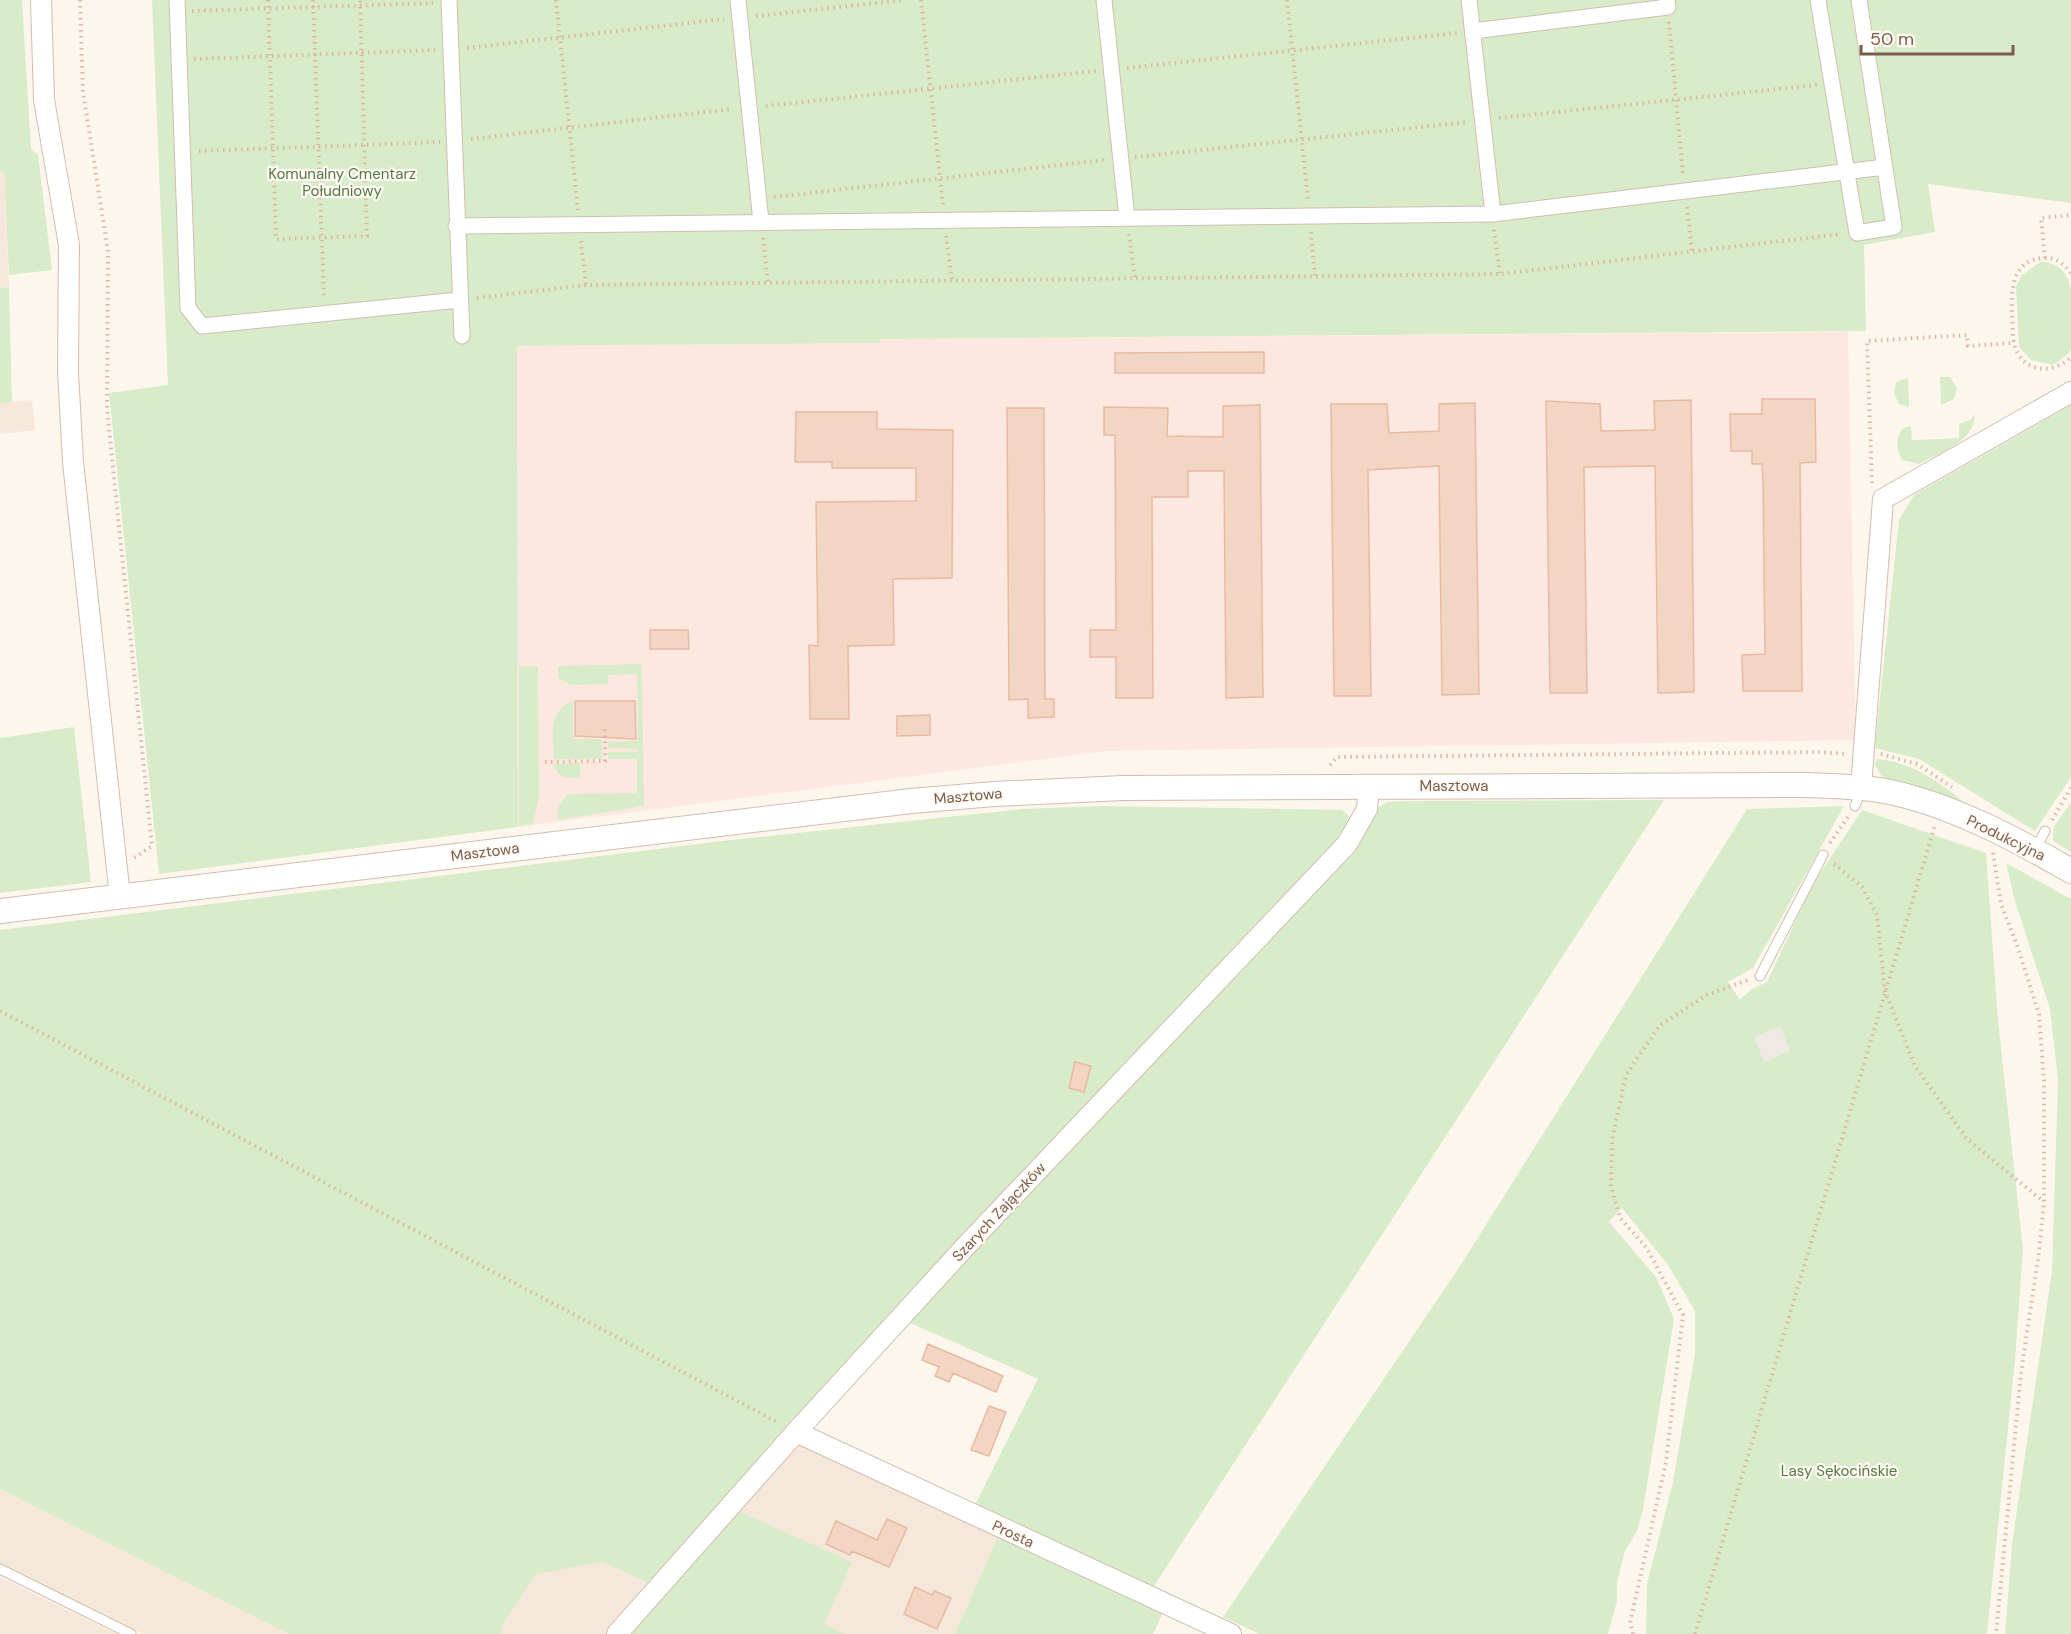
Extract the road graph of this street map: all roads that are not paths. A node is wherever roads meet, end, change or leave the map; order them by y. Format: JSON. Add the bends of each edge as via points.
{"nodes":[{"id":1,"x":41,"y":0,"type":"edge"},
{"id":2,"x":738,"y":0,"type":"edge"},
{"id":3,"x":1104,"y":0,"type":"edge"},
{"id":4,"x":1469,"y":0,"type":"edge"},
{"id":5,"x":1818,"y":0,"type":"edge"},
{"id":6,"x":1859,"y":0,"type":"edge"},
{"id":7,"x":449,"y":1,"type":"edge"},
{"id":8,"x":1667,"y":4,"type":"edge"},
{"id":9,"x":177,"y":6,"type":"edge"},
{"id":10,"x":1473,"y":31,"type":"junction"},
{"id":11,"x":1885,"y":167,"type":"junction"},
{"id":12,"x":1847,"y":173,"type":"junction"},
{"id":13,"x":1492,"y":214,"type":"junction"},
{"id":14,"x":1127,"y":218,"type":"junction"},
{"id":15,"x":761,"y":222,"type":"junction"},
{"id":16,"x":456,"y":226,"type":"junction"},
{"id":17,"x":459,"y":300,"type":"junction"},
{"id":18,"x":462,"y":336,"type":"dead end"},
{"id":19,"x":2071,"y":392,"type":"edge"},
{"id":20,"x":1369,"y":787,"type":"junction"},
{"id":21,"x":1858,"y":797,"type":"junction"},
{"id":22,"x":1940,"y":807,"type":"joint"},
{"id":23,"x":1823,"y":855,"type":"road end"},
{"id":24,"x":2071,"y":871,"type":"edge"},
{"id":25,"x":120,"y":897,"type":"junction"},
{"id":26,"x":0,"y":911,"type":"edge"},
{"id":27,"x":1760,"y":976,"type":"road end"},
{"id":28,"x":796,"y":1432,"type":"junction"},
{"id":29,"x":0,"y":1569,"type":"edge"},
{"id":30,"x":132,"y":1634,"type":"edge"},
{"id":31,"x":617,"y":1634,"type":"edge"},
{"id":32,"x":1231,"y":1634,"type":"edge"}],
"edges":[{"from":1,"to":25,"type":"street","via":[[44,100],[69,245],[68,372],[73,462]]},
{"from":2,"to":15,"type":"street"},
{"from":3,"to":14,"type":"street"},
{"from":4,"to":10,"type":"street"},
{"from":5,"to":12,"type":"street"},
{"from":6,"to":11,"type":"street"},
{"from":7,"to":16,"type":"street"},
{"from":8,"to":10,"type":"street"},
{"from":9,"to":17,"type":"street","via":[[188,308],[202,327]]},
{"from":10,"to":13,"type":"street"},
{"from":11,"to":12,"type":"street"},
{"from":11,"to":12,"type":"street","via":[[1894,227],[1857,233]]},
{"from":12,"to":13,"type":"street"},
{"from":13,"to":14,"type":"street"},
{"from":14,"to":15,"type":"street"},
{"from":15,"to":16,"type":"street"},
{"from":16,"to":17,"type":"street"},
{"from":17,"to":18,"type":"street"},
{"from":19,"to":21,"type":"street","via":[[1883,500],[1866,754]]},
{"from":20,"to":21,"type":"street","name":"Masztowa","via":[[1806,784]]},
{"from":20,"to":25,"type":"street","name":"Masztowa","via":[[1123,788],[970,796]]},
{"from":20,"to":28,"type":"street","name":"Szarych Zajączków","via":[[1367,809],[1347,844],[965,1247]]},
{"from":21,"to":22,"type":"street","name":"Masztowa","via":[[1917,799]]},
{"from":22,"to":24,"type":"street","name":"Produkcyjna","via":[[1989,828],[2040,840]]},
{"from":23,"to":27,"type":"lane"},
{"from":25,"to":26,"type":"street","name":"Masztowa"},
{"from":28,"to":31,"type":"street","name":"Szarych Zajączków"},
{"from":28,"to":32,"type":"street","name":"Prosta"},
{"from":29,"to":30,"type":"lane"}]}
